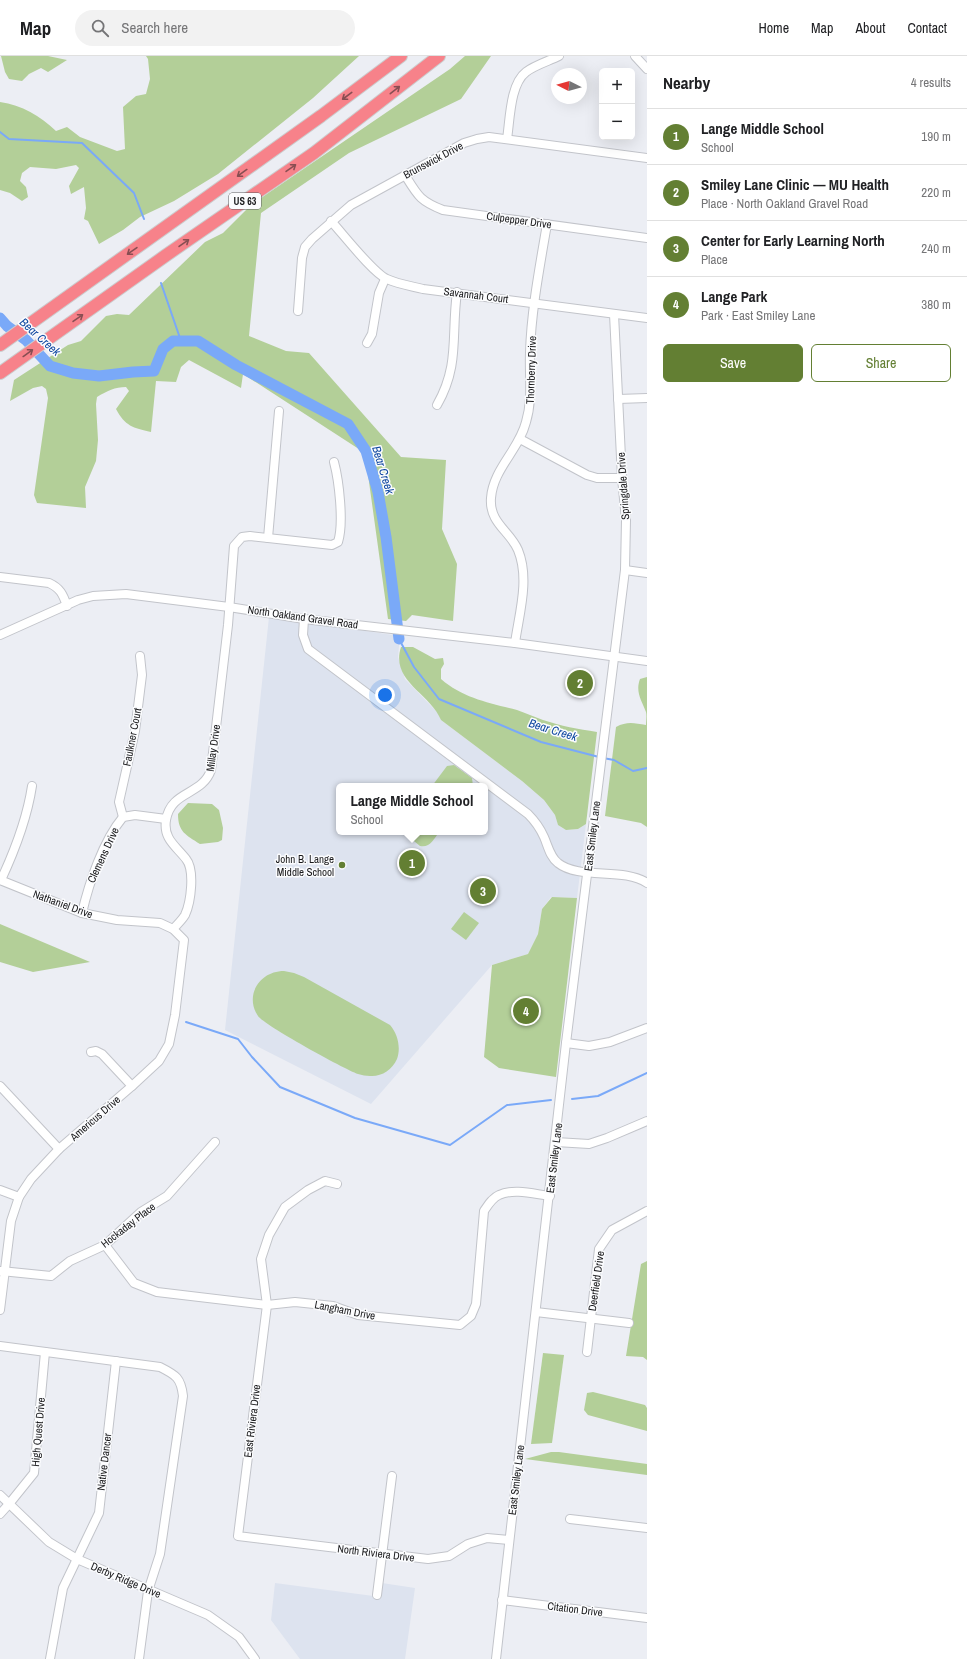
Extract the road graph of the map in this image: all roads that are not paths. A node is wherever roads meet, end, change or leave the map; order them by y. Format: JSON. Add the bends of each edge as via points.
{"nodes":[{"id":1,"x":401,"y":56,"type":"edge"},
{"id":2,"x":440,"y":56,"type":"edge"},
{"id":3,"x":559,"y":56,"type":"edge"},
{"id":4,"x":635,"y":56,"type":"edge"},
{"id":5,"x":647,"y":68,"type":"edge"},
{"id":6,"x":507,"y":139,"type":"junction"},
{"id":7,"x":647,"y":158,"type":"edge"},
{"id":8,"x":405,"y":175,"type":"junction"},
{"id":9,"x":331,"y":221,"type":"junction"},
{"id":10,"x":547,"y":224,"type":"junction"},
{"id":11,"x":647,"y":238,"type":"edge"},
{"id":12,"x":385,"y":278,"type":"junction"},
{"id":13,"x":457,"y":292,"type":"junction"},
{"id":14,"x":535,"y":302,"type":"junction"},
{"id":15,"x":298,"y":311,"type":"dead end"},
{"id":16,"x":614,"y":314,"type":"junction"},
{"id":17,"x":647,"y":318,"type":"edge"},
{"id":18,"x":367,"y":343,"type":"dead end"},
{"id":19,"x":0,"y":345,"type":"edge"},
{"id":20,"x":7,"y":368,"type":"edge"},
{"id":21,"x":0,"y":377,"type":"edge"},
{"id":22,"x":647,"y":398,"type":"edge"},
{"id":23,"x":618,"y":399,"type":"junction"},
{"id":24,"x":437,"y":405,"type":"dead end"},
{"id":25,"x":279,"y":411,"type":"dead end"},
{"id":26,"x":520,"y":439,"type":"junction"},
{"id":27,"x":334,"y":462,"type":"dead end"},
{"id":28,"x":622,"y":478,"type":"junction"},
{"id":29,"x":268,"y":538,"type":"junction"},
{"id":30,"x":625,"y":570,"type":"junction"},
{"id":31,"x":647,"y":573,"type":"edge"},
{"id":32,"x":0,"y":577,"type":"edge"},
{"id":33,"x":67,"y":606,"type":"junction"},
{"id":34,"x":229,"y":607,"type":"junction"},
{"id":35,"x":304,"y":619,"type":"junction"},
{"id":36,"x":0,"y":635,"type":"edge"},
{"id":37,"x":515,"y":643,"type":"junction"},
{"id":38,"x":140,"y":656,"type":"dead end"},
{"id":39,"x":614,"y":657,"type":"junction"},
{"id":40,"x":647,"y":661,"type":"edge"},
{"id":41,"x":487,"y":783,"type":"edge"},
{"id":42,"x":488,"y":784,"type":"edge"},
{"id":43,"x":32,"y":786,"type":"dead end"},
{"id":44,"x":123,"y":817,"type":"junction"},
{"id":45,"x":166,"y":820,"type":"junction"},
{"id":46,"x":588,"y":872,"type":"junction"},
{"id":47,"x":0,"y":880,"type":"edge"},
{"id":48,"x":647,"y":883,"type":"edge"},
{"id":49,"x":82,"y":913,"type":"junction"},
{"id":50,"x":173,"y":929,"type":"junction"},
{"id":51,"x":647,"y":1028,"type":"edge"},
{"id":52,"x":566,"y":1043,"type":"junction"},
{"id":53,"x":91,"y":1052,"type":"dead end"},
{"id":54,"x":0,"y":1086,"type":"edge"},
{"id":55,"x":132,"y":1086,"type":"junction"},
{"id":56,"x":647,"y":1121,"type":"edge"},
{"id":57,"x":215,"y":1142,"type":"dead end"},
{"id":58,"x":556,"y":1142,"type":"junction"},
{"id":59,"x":59,"y":1149,"type":"junction"},
{"id":60,"x":337,"y":1184,"type":"dead end"},
{"id":61,"x":0,"y":1190,"type":"edge"},
{"id":62,"x":550,"y":1196,"type":"junction"},
{"id":63,"x":19,"y":1197,"type":"junction"},
{"id":64,"x":647,"y":1210,"type":"edge"},
{"id":65,"x":105,"y":1245,"type":"junction"},
{"id":66,"x":3,"y":1271,"type":"edge"},
{"id":67,"x":267,"y":1305,"type":"junction"},
{"id":68,"x":0,"y":1310,"type":"edge"},
{"id":69,"x":536,"y":1312,"type":"junction"},
{"id":70,"x":591,"y":1318,"type":"junction"},
{"id":71,"x":629,"y":1323,"type":"dead end"},
{"id":72,"x":0,"y":1346,"type":"edge"},
{"id":73,"x":45,"y":1352,"type":"junction"},
{"id":74,"x":587,"y":1352,"type":"dead end"},
{"id":75,"x":116,"y":1361,"type":"junction"},
{"id":76,"x":392,"y":1476,"type":"dead end"},
{"id":77,"x":0,"y":1495,"type":"edge"},
{"id":78,"x":9,"y":1504,"type":"junction"},
{"id":79,"x":0,"y":1514,"type":"edge"},
{"id":80,"x":570,"y":1519,"type":"dead end"},
{"id":81,"x":647,"y":1528,"type":"edge"},
{"id":82,"x":238,"y":1536,"type":"joint"},
{"id":83,"x":509,"y":1540,"type":"junction"},
{"id":84,"x":383,"y":1553,"type":"junction"},
{"id":85,"x":77,"y":1559,"type":"junction"},
{"id":86,"x":148,"y":1590,"type":"junction"},
{"id":87,"x":377,"y":1595,"type":"dead end"},
{"id":88,"x":502,"y":1600,"type":"junction"},
{"id":89,"x":647,"y":1618,"type":"edge"},
{"id":90,"x":50,"y":1659,"type":"edge"},
{"id":91,"x":139,"y":1659,"type":"edge"},
{"id":92,"x":255,"y":1659,"type":"edge"},
{"id":93,"x":496,"y":1659,"type":"edge"}],
"edges":[{"from":1,"to":19,"type":"highway","number":"US 63","one_way":true,"via":[[309,125]]},
{"from":20,"to":2,"type":"highway","number":"US 63","one_way":true,"via":[[314,153]]},
{"from":3,"to":6,"type":"street","via":[[526,72],[519,79],[514,92]]},
{"from":4,"to":5,"type":"street"},
{"from":6,"to":7,"type":"street","name":"Brunswick Drive"},
{"from":6,"to":8,"type":"street","name":"Brunswick Drive","via":[[477,138]]},
{"from":8,"to":9,"type":"street","name":"Brunswick Drive","via":[[356,202]]},
{"from":8,"to":10,"type":"street","name":"Culpepper Drive","via":[[416,194],[426,203],[443,210]]},
{"from":9,"to":12,"type":"street","name":"Savannah Court"},
{"from":9,"to":15,"type":"street","name":"Brunswick Drive","via":[[305,247]]},
{"from":10,"to":11,"type":"street","name":"Culpepper Drive"},
{"from":10,"to":14,"type":"street","name":"Thornberry Drive"},
{"from":12,"to":13,"type":"street","name":"Savannah Court","via":[[397,283]]},
{"from":12,"to":18,"type":"street","via":[[379,293],[372,334]]},
{"from":13,"to":14,"type":"street","name":"Savannah Court"},
{"from":13,"to":24,"type":"street","via":[[452,369]]},
{"from":14,"to":16,"type":"street","name":"Savannah Court"},
{"from":14,"to":26,"type":"street","name":"Thornberry Drive","via":[[530,353],[530,406]]},
{"from":16,"to":17,"type":"street","name":"Savannah Court"},
{"from":16,"to":23,"type":"street","name":"Springdale Drive"},
{"from":20,"to":21,"type":"highway"},
{"from":22,"to":23,"type":"street"},
{"from":23,"to":28,"type":"street","name":"Springdale Drive"},
{"from":25,"to":29,"type":"street"},
{"from":26,"to":28,"type":"street","via":[[588,475],[597,478]]},
{"from":26,"to":37,"type":"street","name":"Thornberry Drive","via":[[498,472],[492,486],[491,500],[498,523],[518,549],[522,562],[524,575]]},
{"from":27,"to":29,"type":"street","via":[[340,533],[338,542],[332,545]]},
{"from":28,"to":30,"type":"street","name":"Springdale Drive","via":[[626,520]]},
{"from":29,"to":34,"type":"street","name":"Millay Drive","via":[[242,537],[234,546]]},
{"from":30,"to":31,"type":"street"},
{"from":30,"to":39,"type":"street","name":"Springdale Drive"},
{"from":32,"to":33,"type":"street","via":[[56,586]]},
{"from":33,"to":34,"type":"street","name":"North Oakland Gravel Road","via":[[93,596],[126,594]]},
{"from":33,"to":36,"type":"street","name":"North Oakland Gravel Road"},
{"from":34,"to":35,"type":"street","name":"North Oakland Gravel Road"},
{"from":34,"to":45,"type":"street","name":"Millay Drive","via":[[211,770],[203,784],[174,802]]},
{"from":35,"to":37,"type":"street","name":"North Oakland Gravel Road"},
{"from":35,"to":41,"type":"street","via":[[303,635],[308,649]]},
{"from":37,"to":39,"type":"street","name":"North Oakland Gravel Road"},
{"from":38,"to":44,"type":"street","name":"Faulkner Court","via":[[142,675],[135,731],[119,802]]},
{"from":39,"to":40,"type":"street","name":"North Oakland Gravel Road"},
{"from":39,"to":46,"type":"street","name":"East Smiley Lane"},
{"from":42,"to":46,"type":"street","via":[[528,814],[540,829],[548,850],[557,863],[569,869]]},
{"from":43,"to":47,"type":"street","via":[[25,820]]},
{"from":44,"to":45,"type":"street","name":"Clemens Drive","via":[[135,815]]},
{"from":44,"to":49,"type":"street","name":"Clemens Drive","via":[[110,836],[88,889]]},
{"from":45,"to":50,"type":"street","via":[[170,841],[186,858],[191,870],[187,908]]},
{"from":46,"to":48,"type":"street","via":[[631,876]]},
{"from":46,"to":52,"type":"street","name":"East Smiley Lane"},
{"from":47,"to":49,"type":"street","name":"Nathaniel Drive"},
{"from":49,"to":50,"type":"street","name":"Nathaniel Drive","via":[[117,920],[160,923]]},
{"from":50,"to":55,"type":"street","name":"Americus Drive","via":[[184,940],[169,1044],[159,1061]]},
{"from":51,"to":52,"type":"street","via":[[610,1042],[590,1046]]},
{"from":52,"to":58,"type":"street","name":"East Smiley Lane"},
{"from":53,"to":55,"type":"street","via":[[102,1054]]},
{"from":54,"to":59,"type":"street"},
{"from":55,"to":59,"type":"street","name":"Americus Drive"},
{"from":56,"to":58,"type":"street","via":[[589,1144]]},
{"from":57,"to":65,"type":"street","name":"Hockaday Place","via":[[167,1196],[141,1212]]},
{"from":58,"to":62,"type":"street","name":"East Smiley Lane"},
{"from":59,"to":63,"type":"street","name":"Americus Drive","via":[[31,1179]]},
{"from":60,"to":67,"type":"street","name":"East Riviera Drive","via":[[325,1181],[308,1190],[285,1208],[269,1235],[261,1259]]},
{"from":61,"to":63,"type":"street"},
{"from":62,"to":67,"type":"street","name":"Langham Drive","via":[[516,1192],[499,1194],[491,1200],[484,1211],[476,1304],[471,1316],[460,1325],[358,1315],[333,1306],[296,1302]]},
{"from":62,"to":69,"type":"street","name":"East Smiley Lane"},
{"from":63,"to":66,"type":"street","name":"Americus Drive","via":[[11,1221]]},
{"from":64,"to":70,"type":"street","name":"Deerfield Drive","via":[[612,1230],[599,1249]]},
{"from":65,"to":66,"type":"street","name":"Hockaday Place","via":[[70,1261],[51,1276]]},
{"from":65,"to":67,"type":"street","name":"Langham Drive","via":[[134,1283],[157,1292]]},
{"from":66,"to":68,"type":"street","name":"Americus Drive"},
{"from":67,"to":82,"type":"street","name":"East Riviera Drive"},
{"from":69,"to":70,"type":"street"},
{"from":69,"to":83,"type":"street","name":"East Smiley Lane"},
{"from":70,"to":71,"type":"street"},
{"from":70,"to":74,"type":"street","name":"Deerfield Drive"},
{"from":72,"to":73,"type":"street"},
{"from":73,"to":75,"type":"street"},
{"from":73,"to":78,"type":"street","name":"High Quest Drive","via":[[34,1473]]},
{"from":75,"to":85,"type":"street","name":"Native Dancer","via":[[99,1513]]},
{"from":75,"to":86,"type":"street","via":[[160,1367],[172,1373],[182,1383],[183,1396],[160,1554]]},
{"from":76,"to":84,"type":"street"},
{"from":77,"to":78,"type":"street","name":"Derby Ridge Drive"},
{"from":78,"to":79,"type":"street","name":"High Quest Drive"},
{"from":78,"to":85,"type":"street","name":"Derby Ridge Drive","via":[[49,1542]]},
{"from":80,"to":81,"type":"street"},
{"from":82,"to":84,"type":"street","name":"North Riviera Drive"},
{"from":83,"to":84,"type":"street","name":"North Riviera Drive","via":[[487,1538],[468,1544],[449,1556],[428,1559]]},
{"from":83,"to":88,"type":"street","name":"East Smiley Lane"},
{"from":84,"to":87,"type":"street"},
{"from":85,"to":86,"type":"street","name":"Derby Ridge Drive"},
{"from":85,"to":90,"type":"street","name":"Native Dancer","via":[[64,1588]]},
{"from":86,"to":91,"type":"street"},
{"from":86,"to":92,"type":"street","name":"Derby Ridge Drive","via":[[208,1615],[239,1637]]},
{"from":88,"to":89,"type":"street","name":"Citation Drive"},
{"from":88,"to":93,"type":"street","name":"East Smiley Lane"}]}
